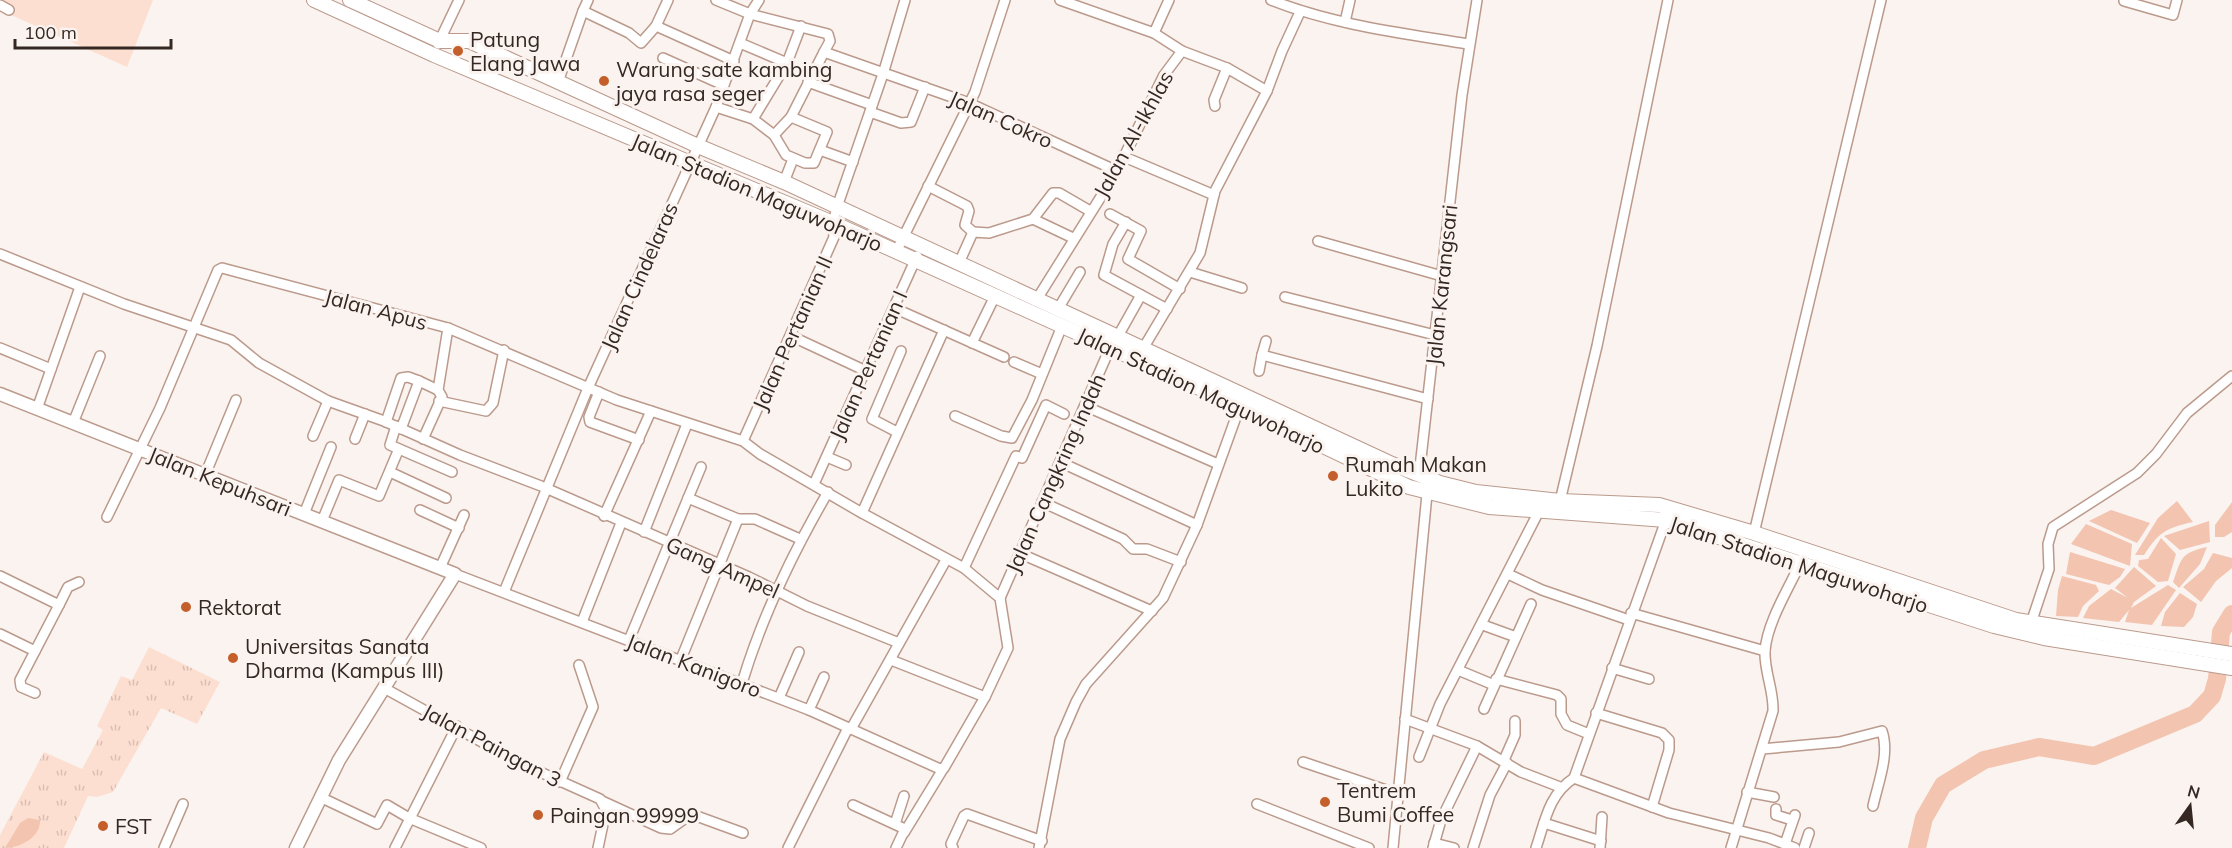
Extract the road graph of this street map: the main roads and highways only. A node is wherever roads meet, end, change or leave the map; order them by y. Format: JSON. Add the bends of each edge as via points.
{"nodes":[{"id":1,"x":314,"y":0,"type":"edge"},
{"id":2,"x":350,"y":0,"type":"edge"},
{"id":3,"x":478,"y":45,"type":"junction"},
{"id":4,"x":468,"y":69,"type":"junction"},
{"id":5,"x":1114,"y":342,"type":"junction"},
{"id":6,"x":1140,"y":354,"type":"junction"},
{"id":7,"x":1374,"y":463,"type":"junction"},
{"id":8,"x":1475,"y":499,"type":"junction"},
{"id":9,"x":1803,"y":557,"type":"junction"},
{"id":10,"x":2232,"y":654,"type":"edge"},
{"id":11,"x":2232,"y":668,"type":"edge"}],
"edges":[{"from":1,"to":4,"type":"main road","name":"Jalan Stadion Maguwoharjo"},
{"from":2,"to":3,"type":"main road","name":"Jalan Stadion Maguwoharjo","via":[[440,41],[462,39]]},
{"from":3,"to":4,"type":"main road"},
{"from":3,"to":5,"type":"main road","name":"Jalan Stadion Maguwoharjo","via":[[1059,309]]},
{"from":4,"to":5,"type":"main road","name":"Jalan Stadion Maguwoharjo","via":[[833,223],[1062,326]]},
{"from":5,"to":6,"type":"main road","name":"Jalan Stadion Maguwoharjo"},
{"from":6,"to":7,"type":"main road","name":"Jalan Stadion Maguwoharjo"},
{"from":6,"to":7,"type":"main road","name":"Jalan Stadion Maguwoharjo","via":[[1240,406]]},
{"from":7,"to":8,"type":"main road","name":"Jalan Stadion Maguwoharjo"},
{"from":7,"to":8,"type":"main road","name":"Jalan Stadion Maguwoharjo","via":[[1427,494]]},
{"from":8,"to":9,"type":"main road","name":"Jalan Stadion Maguwoharjo","via":[[1538,513],[1666,520]]},
{"from":8,"to":9,"type":"main road","name":"Jalan Stadion Maguwoharjo","via":[[1659,505],[1754,533]]},
{"from":9,"to":10,"type":"main road","name":"Jalan Stadion Maguwoharjo","via":[[2031,623]]},
{"from":9,"to":11,"type":"main road","name":"Jalan Stadion Maguwoharjo","via":[[1994,626],[2044,638]]}]}
